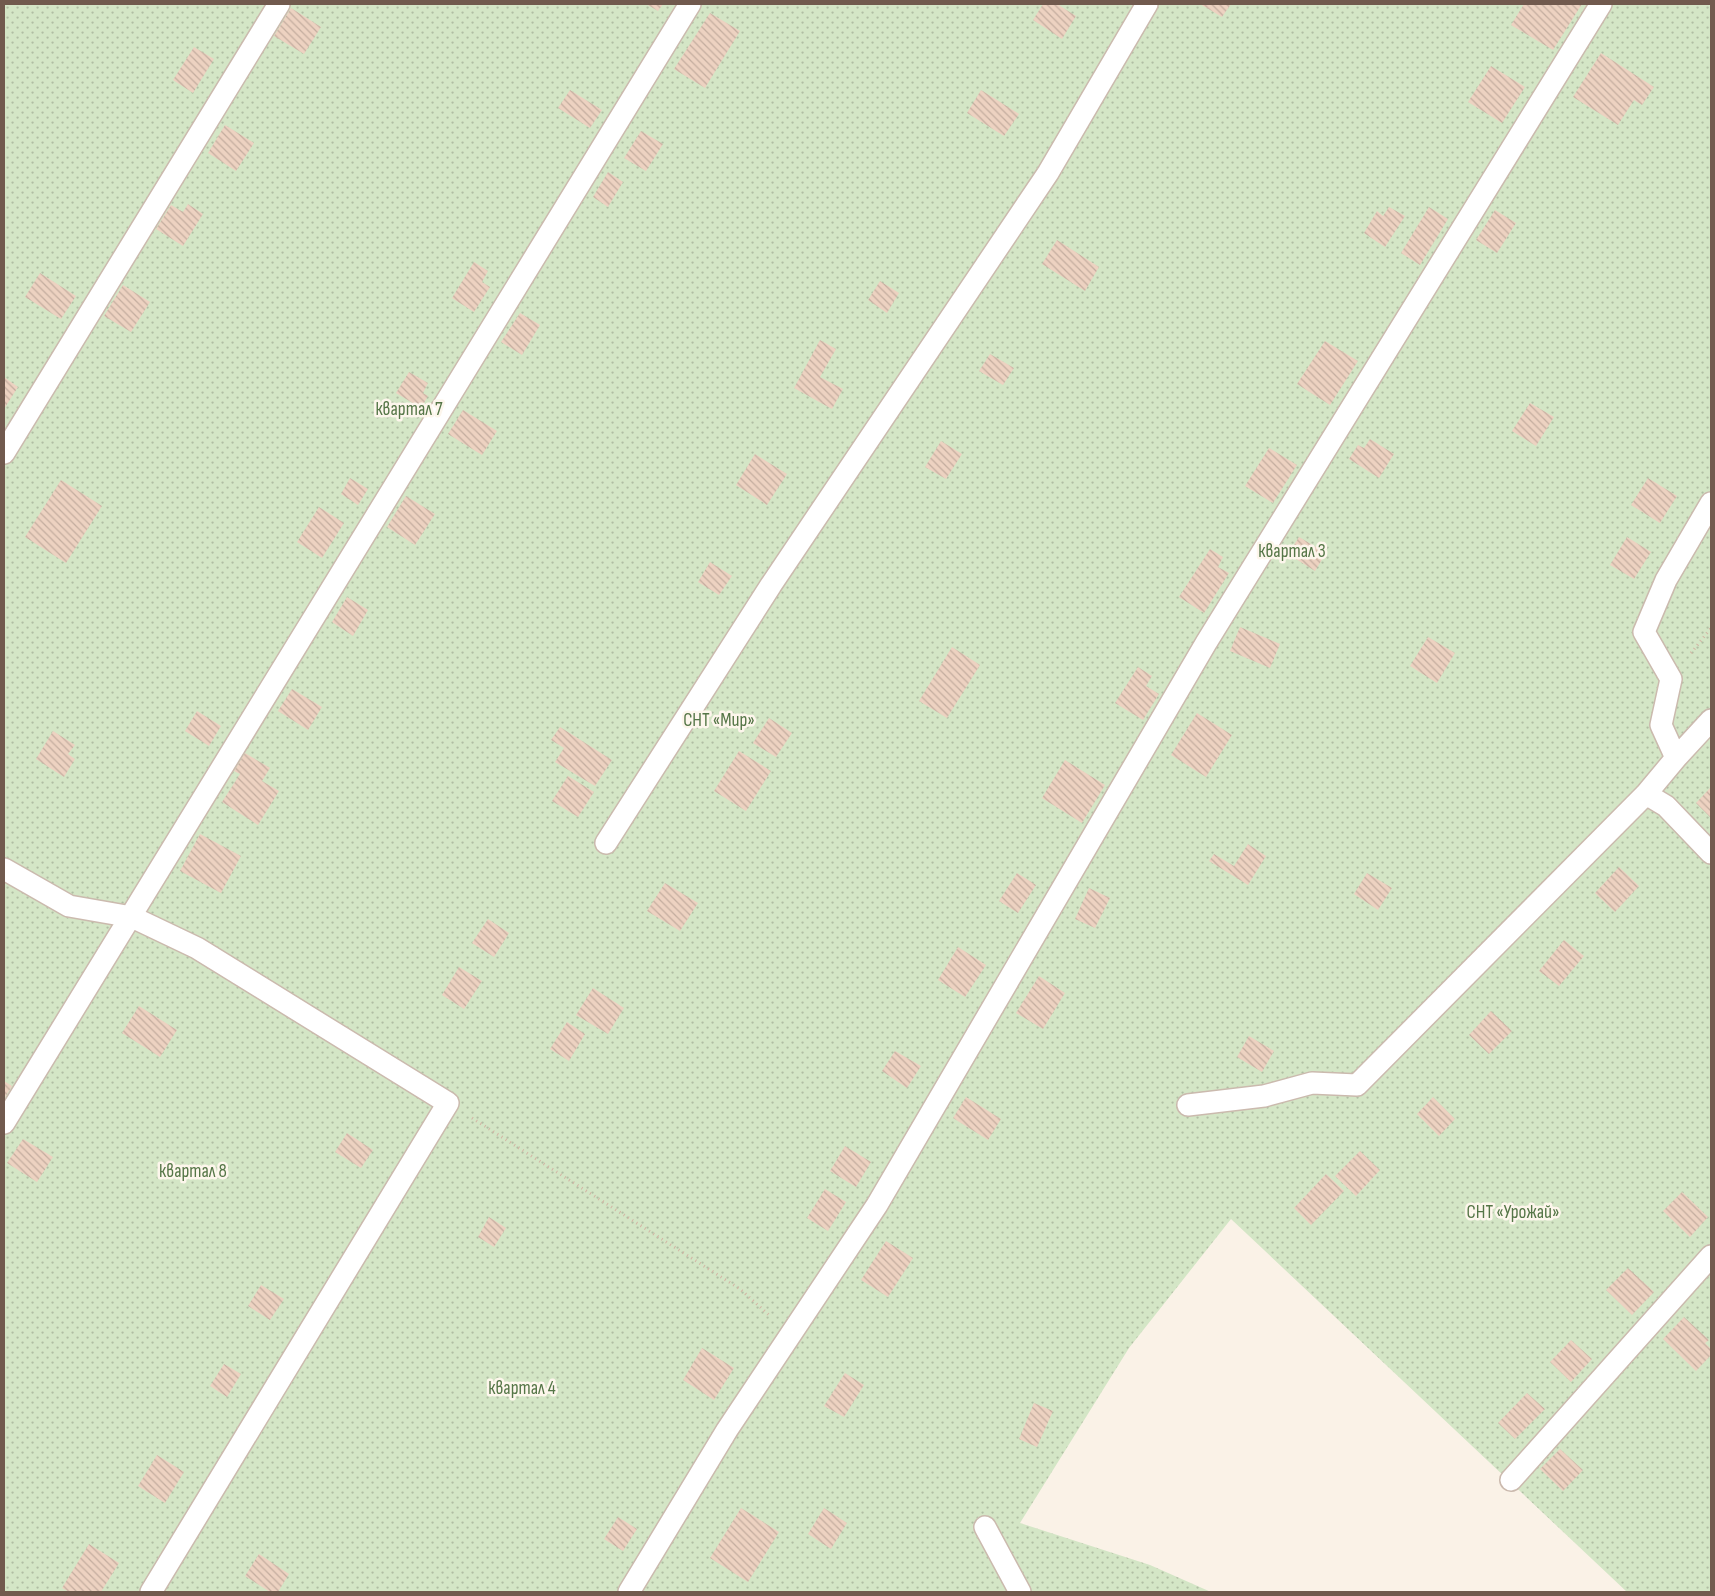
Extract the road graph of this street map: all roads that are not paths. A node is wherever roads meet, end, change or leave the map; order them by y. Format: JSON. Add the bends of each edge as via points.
{"nodes":[{"id":1,"x":279,"y":4,"type":"edge"},
{"id":2,"x":690,"y":4,"type":"edge"},
{"id":3,"x":1147,"y":4,"type":"edge"},
{"id":4,"x":1601,"y":4,"type":"edge"},
{"id":5,"x":4,"y":453,"type":"edge"},
{"id":6,"x":1711,"y":503,"type":"edge"},
{"id":7,"x":1711,"y":720,"type":"edge"},
{"id":8,"x":1676,"y":758,"type":"junction"},
{"id":9,"x":1646,"y":794,"type":"junction"},
{"id":10,"x":606,"y":844,"type":"dead end"},
{"id":11,"x":1711,"y":853,"type":"edge"},
{"id":12,"x":4,"y":869,"type":"edge"},
{"id":13,"x":132,"y":917,"type":"junction"},
{"id":14,"x":1188,"y":1105,"type":"dead end"},
{"id":15,"x":4,"y":1123,"type":"edge"},
{"id":16,"x":1711,"y":1256,"type":"edge"},
{"id":17,"x":1511,"y":1480,"type":"dead end"},
{"id":18,"x":984,"y":1527,"type":"dead end"},
{"id":19,"x":151,"y":1592,"type":"edge"},
{"id":20,"x":629,"y":1592,"type":"edge"},
{"id":21,"x":1020,"y":1592,"type":"edge"}],
"edges":[{"from":1,"to":5,"type":"lane"},
{"from":2,"to":13,"type":"lane","via":[[495,317]]},
{"from":3,"to":10,"type":"lane","via":[[1048,173],[770,585]]},
{"from":4,"to":20,"type":"lane","via":[[1206,644],[877,1205],[726,1430]]},
{"from":6,"to":8,"type":"lane","via":[[1666,580],[1644,632],[1671,679],[1661,725]]},
{"from":7,"to":8,"type":"lane"},
{"from":8,"to":9,"type":"lane"},
{"from":9,"to":11,"type":"lane","via":[[1666,806]]},
{"from":9,"to":14,"type":"lane","via":[[1357,1085],[1312,1083],[1264,1096]]},
{"from":12,"to":13,"type":"lane","via":[[69,906]]},
{"from":13,"to":15,"type":"lane"},
{"from":13,"to":19,"type":"lane","via":[[197,948],[448,1104]]},
{"from":16,"to":17,"type":"lane"},
{"from":18,"to":21,"type":"lane"}]}
